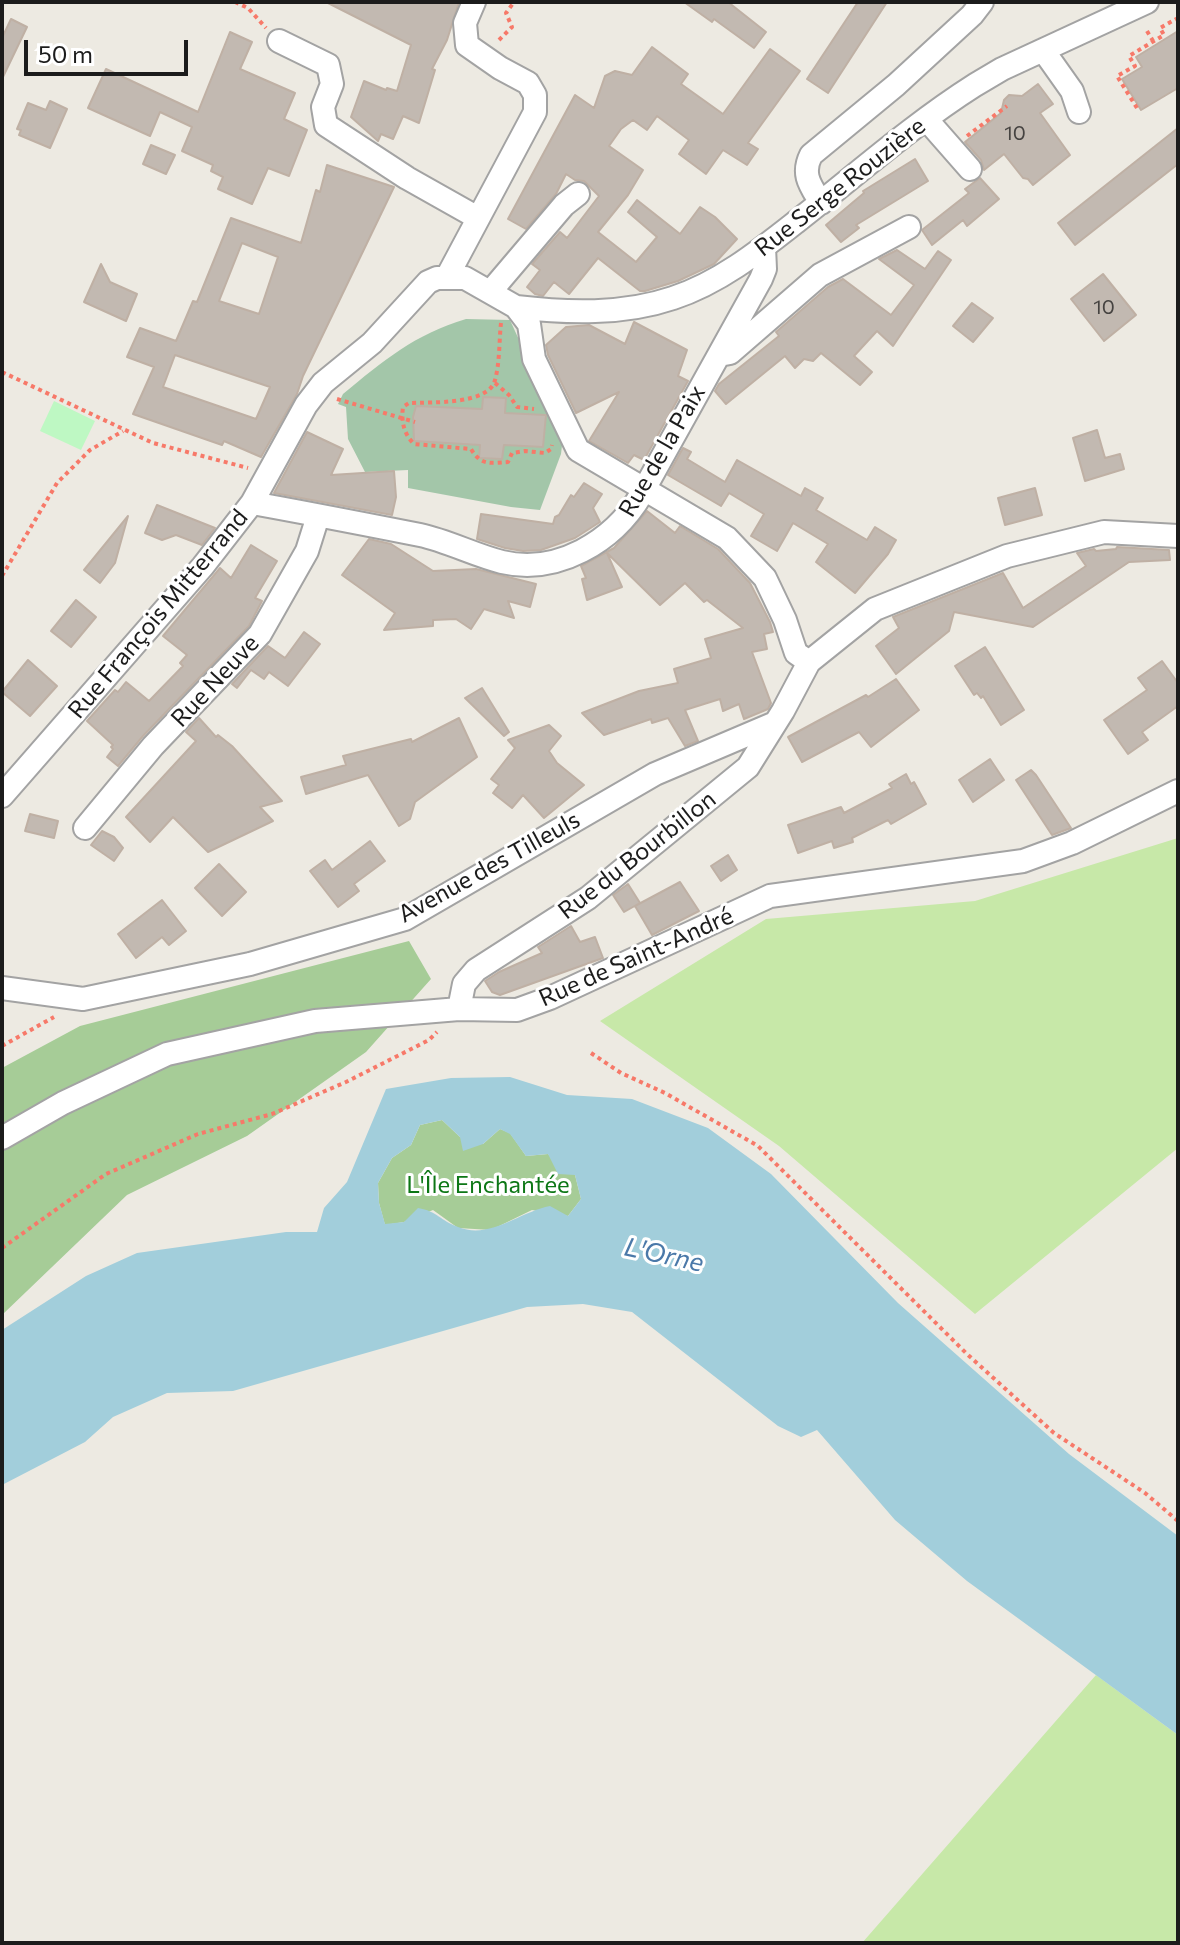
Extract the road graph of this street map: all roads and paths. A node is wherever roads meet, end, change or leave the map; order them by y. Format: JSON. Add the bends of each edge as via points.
{"nodes":[{"id":1,"x":235,"y":2,"type":"edge"},
{"id":2,"x":474,"y":2,"type":"edge"},
{"id":3,"x":514,"y":2,"type":"edge"},
{"id":4,"x":1147,"y":2,"type":"edge"},
{"id":5,"x":971,"y":6,"type":"edge"},
{"id":6,"x":1178,"y":18,"type":"edge"},
{"id":7,"x":1147,"y":31,"type":"dead end"},
{"id":8,"x":279,"y":41,"type":"joint"},
{"id":9,"x":1157,"y":41,"type":"junction"},
{"id":10,"x":1043,"y":50,"type":"junction"},
{"id":11,"x":496,"y":58,"type":"junction"},
{"id":12,"x":1007,"y":106,"type":"dead end"},
{"id":13,"x":1137,"y":108,"type":"dead end"},
{"id":14,"x":1079,"y":112,"type":"dead end"},
{"id":15,"x":927,"y":120,"type":"junction"},
{"id":16,"x":961,"y":140,"type":"dead end"},
{"id":17,"x":970,"y":169,"type":"dead end"},
{"id":18,"x":578,"y":194,"type":"dead end"},
{"id":19,"x":821,"y":203,"type":"junction"},
{"id":20,"x":478,"y":218,"type":"junction"},
{"id":21,"x":909,"y":227,"type":"dead end"},
{"id":22,"x":764,"y":247,"type":"junction"},
{"id":23,"x":447,"y":277,"type":"junction"},
{"id":24,"x":491,"y":291,"type":"junction"},
{"id":25,"x":509,"y":310,"type":"junction"},
{"id":26,"x":717,"y":355,"type":"junction"},
{"id":27,"x":2,"y":372,"type":"edge"},
{"id":28,"x":495,"y":383,"type":"junction"},
{"id":29,"x":332,"y":395,"type":"dead end"},
{"id":30,"x":544,"y":409,"type":"dead end"},
{"id":31,"x":402,"y":417,"type":"junction"},
{"id":32,"x":415,"y":422,"type":"dead end"},
{"id":33,"x":125,"y":430,"type":"junction"},
{"id":34,"x":552,"y":439,"type":"dead end"},
{"id":35,"x":252,"y":469,"type":"dead end"},
{"id":36,"x":643,"y":490,"type":"junction"},
{"id":37,"x":252,"y":503,"type":"junction"},
{"id":38,"x":318,"y":516,"type":"junction"},
{"id":39,"x":1178,"y":536,"type":"edge"},
{"id":40,"x":2,"y":576,"type":"edge"},
{"id":41,"x":809,"y":662,"type":"junction"},
{"id":42,"x":775,"y":723,"type":"junction"},
{"id":43,"x":11,"y":772,"type":"edge"},
{"id":44,"x":1178,"y":791,"type":"edge"},
{"id":45,"x":2,"y":796,"type":"edge"},
{"id":46,"x":85,"y":828,"type":"dead end"},
{"id":47,"x":2,"y":988,"type":"edge"},
{"id":48,"x":83,"y":999,"type":"junction"},
{"id":49,"x":459,"y":1009,"type":"junction"},
{"id":50,"x":2,"y":1046,"type":"edge"},
{"id":51,"x":591,"y":1053,"type":"dead end"},
{"id":52,"x":2,"y":1138,"type":"edge"},
{"id":53,"x":2,"y":1248,"type":"edge"},
{"id":54,"x":1178,"y":1521,"type":"edge"}],
"edges":[{"from":1,"to":8,"type":"path","via":[[248,8]]},
{"from":2,"to":11,"type":"street","via":[[465,23],[467,45]]},
{"from":3,"to":11,"type":"path","via":[[506,13],[512,27]]},
{"from":4,"to":10,"type":"street","name":"Rue Serge Rouzière"},
{"from":5,"to":19,"type":"street","via":[[896,85],[811,155],[806,177]]},
{"from":6,"to":9,"type":"path","via":[[1160,28],[1164,35]]},
{"from":7,"to":9,"type":"path"},
{"from":8,"to":20,"type":"street","via":[[328,65],[332,84],[323,107],[326,125]]},
{"from":9,"to":13,"type":"path","via":[[1129,56],[1135,66],[1117,76]]},
{"from":10,"to":14,"type":"street","via":[[1072,91]]},
{"from":10,"to":15,"type":"street","name":"Rue Serge Rouzière","via":[[975,85]]},
{"from":11,"to":20,"type":"street","via":[[528,83],[535,112]]},
{"from":12,"to":16,"type":"path"},
{"from":15,"to":17,"type":"street"},
{"from":15,"to":19,"type":"street","name":"Rue Serge Rouzière"},
{"from":18,"to":24,"type":"street"},
{"from":19,"to":22,"type":"street","name":"Rue Serge Rouzière"},
{"from":20,"to":23,"type":"street"},
{"from":21,"to":26,"type":"street","via":[[820,275],[730,353]]},
{"from":22,"to":25,"type":"street","name":"Rue Serge Rouzière","via":[[693,291],[647,305]]},
{"from":22,"to":26,"type":"street","name":"Rue de la Paix","via":[[761,279]]},
{"from":23,"to":24,"type":"street","via":[[465,278]]},
{"from":23,"to":37,"type":"street","name":"Rue François Mitterrand","via":[[428,282],[372,343],[323,383]]},
{"from":24,"to":25,"type":"street"},
{"from":25,"to":28,"type":"path"},
{"from":25,"to":36,"type":"street","via":[[529,324],[534,359],[578,450]]},
{"from":26,"to":36,"type":"street","name":"Rue de la Paix"},
{"from":27,"to":33,"type":"path"},
{"from":28,"to":30,"type":"path","via":[[517,407]]},
{"from":28,"to":31,"type":"path","via":[[473,398],[409,403]]},
{"from":29,"to":31,"type":"path"},
{"from":31,"to":32,"type":"path"},
{"from":31,"to":34,"type":"path","via":[[406,436],[414,444],[471,449],[487,463],[508,462],[512,453],[545,453]]},
{"from":33,"to":35,"type":"path","via":[[153,443]]},
{"from":33,"to":40,"type":"path","via":[[90,450],[57,483]]},
{"from":36,"to":38,"type":"street","name":"Rue de la Paix","via":[[600,541],[549,565],[504,562],[425,536]]},
{"from":36,"to":41,"type":"street","via":[[727,538],[765,578],[796,653]]},
{"from":37,"to":38,"type":"street","name":"Rue de la Paix"},
{"from":37,"to":43,"type":"street","name":"Rue François Mitterrand","via":[[203,566]]},
{"from":38,"to":46,"type":"street","name":"Rue Neuve","via":[[307,551],[260,634],[153,746]]},
{"from":39,"to":41,"type":"street","via":[[1104,532],[1007,556],[875,609]]},
{"from":41,"to":42,"type":"street","name":"Rue du Bourbillon"},
{"from":42,"to":48,"type":"street","name":"Avenue des Tilleuls","via":[[655,774],[405,919],[250,964]]},
{"from":42,"to":49,"type":"street","name":"Rue du Bourbillon","via":[[748,767],[588,898],[476,970],[464,984]]},
{"from":43,"to":45,"type":"street","name":"Rue François Mitterrand"},
{"from":44,"to":49,"type":"street","name":"Rue de Saint-André","via":[[1023,861],[770,896],[517,1010]]},
{"from":47,"to":48,"type":"street","name":"Avenue des Tilleuls"},
{"from":48,"to":50,"type":"path"},
{"from":49,"to":52,"type":"street","name":"Rue de Saint-André","via":[[315,1021],[167,1054]]},
{"from":49,"to":53,"type":"path","via":[[429,1040],[346,1082],[272,1114],[198,1134],[106,1174]]},
{"from":51,"to":54,"type":"path","via":[[758,1146],[1054,1433]]}]}
